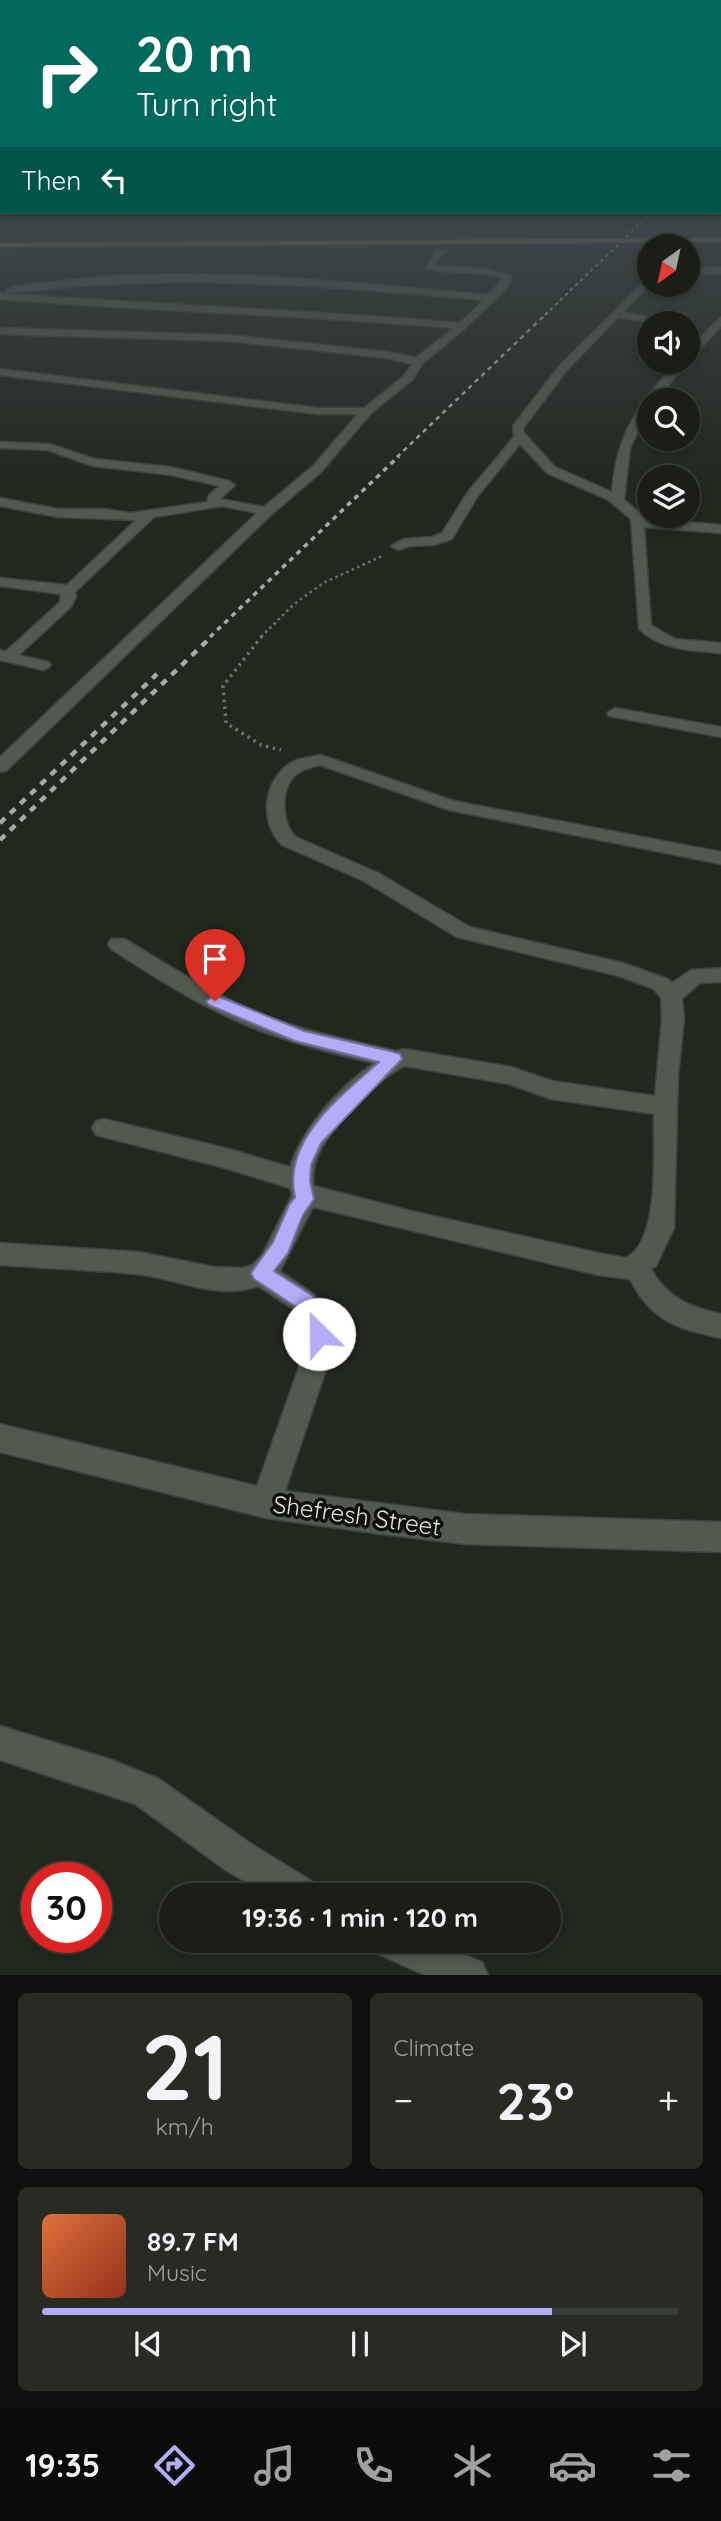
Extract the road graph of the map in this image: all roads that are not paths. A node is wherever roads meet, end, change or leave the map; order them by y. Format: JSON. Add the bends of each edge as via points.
{"nodes":[{"id":1,"x":429,"y":293,"type":"edge"},
{"id":2,"x":496,"y":293,"type":"edge"},
{"id":3,"x":637,"y":293,"type":"edge"},
{"id":4,"x":0,"y":294,"type":"edge"},
{"id":5,"x":491,"y":298,"type":"junction"},
{"id":6,"x":617,"y":314,"type":"junction"},
{"id":7,"x":637,"y":317,"type":"edge"},
{"id":8,"x":721,"y":320,"type":"edge"},
{"id":9,"x":462,"y":326,"type":"junction"},
{"id":10,"x":701,"y":327,"type":"dead end"},
{"id":11,"x":718,"y":330,"type":"edge"},
{"id":12,"x":0,"y":331,"type":"edge"},
{"id":13,"x":700,"y":346,"type":"edge"},
{"id":14,"x":418,"y":362,"type":"junction"},
{"id":15,"x":0,"y":372,"type":"edge"},
{"id":16,"x":672,"y":374,"type":"edge"},
{"id":17,"x":661,"y":388,"type":"edge"},
{"id":18,"x":367,"y":411,"type":"junction"},
{"id":19,"x":637,"y":421,"type":"edge"},
{"id":20,"x":519,"y":438,"type":"junction"},
{"id":21,"x":0,"y":445,"type":"edge"},
{"id":22,"x":618,"y":500,"type":"junction"},
{"id":23,"x":0,"y":502,"type":"edge"},
{"id":24,"x":217,"y":503,"type":"junction"},
{"id":25,"x":267,"y":511,"type":"junction"},
{"id":26,"x":148,"y":516,"type":"junction"},
{"id":27,"x":637,"y":519,"type":"edge"},
{"id":28,"x":638,"y":528,"type":"edge"},
{"id":29,"x":700,"y":528,"type":"edge"},
{"id":30,"x":721,"y":529,"type":"edge"},
{"id":31,"x":398,"y":546,"type":"road end"},
{"id":32,"x":0,"y":582,"type":"edge"},
{"id":33,"x":67,"y":590,"type":"junction"},
{"id":34,"x":721,"y":648,"type":"edge"},
{"id":35,"x":4,"y":656,"type":"edge"},
{"id":36,"x":43,"y":665,"type":"dead end"},
{"id":37,"x":615,"y":713,"type":"dead end"},
{"id":38,"x":721,"y":732,"type":"edge"},
{"id":39,"x":3,"y":760,"type":"edge"},
{"id":40,"x":721,"y":858,"type":"edge"},
{"id":41,"x":118,"y":944,"type":"dead end"},
{"id":42,"x":721,"y":975,"type":"edge"},
{"id":43,"x":671,"y":997,"type":"junction"},
{"id":44,"x":394,"y":1059,"type":"junction"},
{"id":45,"x":665,"y":1107,"type":"junction"},
{"id":46,"x":104,"y":1128,"type":"dead end"},
{"id":47,"x":303,"y":1190,"type":"junction"},
{"id":48,"x":0,"y":1254,"type":"edge"},
{"id":49,"x":636,"y":1266,"type":"junction"},
{"id":50,"x":261,"y":1273,"type":"junction"},
{"id":51,"x":721,"y":1326,"type":"edge"},
{"id":52,"x":0,"y":1438,"type":"edge"},
{"id":53,"x":266,"y":1503,"type":"junction"},
{"id":54,"x":721,"y":1537,"type":"edge"},
{"id":55,"x":0,"y":1743,"type":"edge"},
{"id":56,"x":280,"y":1883,"type":"edge"},
{"id":57,"x":419,"y":1953,"type":"edge"},
{"id":58,"x":469,"y":1975,"type":"edge"}],
"edges":[{"from":1,"to":5,"type":"street"},
{"from":2,"to":5,"type":"street"},
{"from":3,"to":6,"type":"street"},
{"from":4,"to":9,"type":"street"},
{"from":5,"to":9,"type":"street"},
{"from":6,"to":7,"type":"street"},
{"from":6,"to":20,"type":"street","via":[[541,395],[517,428]]},
{"from":8,"to":11,"type":"street"},
{"from":9,"to":14,"type":"street"},
{"from":10,"to":11,"type":"street"},
{"from":11,"to":13,"type":"street"},
{"from":12,"to":14,"type":"street","via":[[229,338]]},
{"from":14,"to":18,"type":"street","via":[[408,378]]},
{"from":15,"to":18,"type":"street","via":[[318,411]]},
{"from":16,"to":17,"type":"street"},
{"from":18,"to":25,"type":"street","via":[[317,469]]},
{"from":19,"to":22,"type":"street","via":[[620,457]]},
{"from":20,"to":22,"type":"street","via":[[551,470]]},
{"from":20,"to":31,"type":"street","via":[[472,495],[447,536]]},
{"from":21,"to":24,"type":"street","via":[[49,447],[93,462],[227,483],[213,498]]},
{"from":22,"to":27,"type":"street"},
{"from":23,"to":26,"type":"street","via":[[58,513]]},
{"from":24,"to":25,"type":"street"},
{"from":24,"to":26,"type":"street"},
{"from":25,"to":39,"type":"street"},
{"from":26,"to":33,"type":"street"},
{"from":28,"to":34,"type":"street","via":[[645,626],[657,637],[681,644]]},
{"from":29,"to":30,"type":"street"},
{"from":32,"to":33,"type":"street"},
{"from":33,"to":35,"type":"street","via":[[66,604]]},
{"from":35,"to":36,"type":"street"},
{"from":37,"to":38,"type":"street"},
{"from":40,"to":43,"type":"street","via":[[449,805],[321,760],[298,765],[282,779],[275,822],[289,841],[371,877],[464,932],[636,974],[661,984]]},
{"from":41,"to":44,"type":"street","via":[[198,993],[266,1025]]},
{"from":42,"to":43,"type":"street","via":[[692,976]]},
{"from":43,"to":45,"type":"street"},
{"from":44,"to":45,"type":"street","via":[[404,1057],[511,1076],[551,1090]]},
{"from":44,"to":47,"type":"street","via":[[313,1139],[302,1165]]},
{"from":45,"to":49,"type":"street","via":[[661,1228],[647,1258]]},
{"from":46,"to":47,"type":"street","via":[[225,1158]]},
{"from":47,"to":49,"type":"street","via":[[411,1222],[598,1264],[626,1269]]},
{"from":47,"to":50,"type":"street","via":[[281,1247]]},
{"from":48,"to":50,"type":"street","via":[[139,1263],[214,1279],[242,1280]]},
{"from":49,"to":51,"type":"street","via":[[656,1301],[693,1320]]},
{"from":50,"to":53,"type":"street","via":[[306,1303],[319,1334],[312,1370]]},
{"from":52,"to":53,"type":"street","name":"Shefresh Street"},
{"from":53,"to":54,"type":"street","name":"Shefresh Street","via":[[465,1529]]},
{"from":55,"to":56,"type":"street","via":[[147,1791]]},
{"from":57,"to":58,"type":"street"}]}
